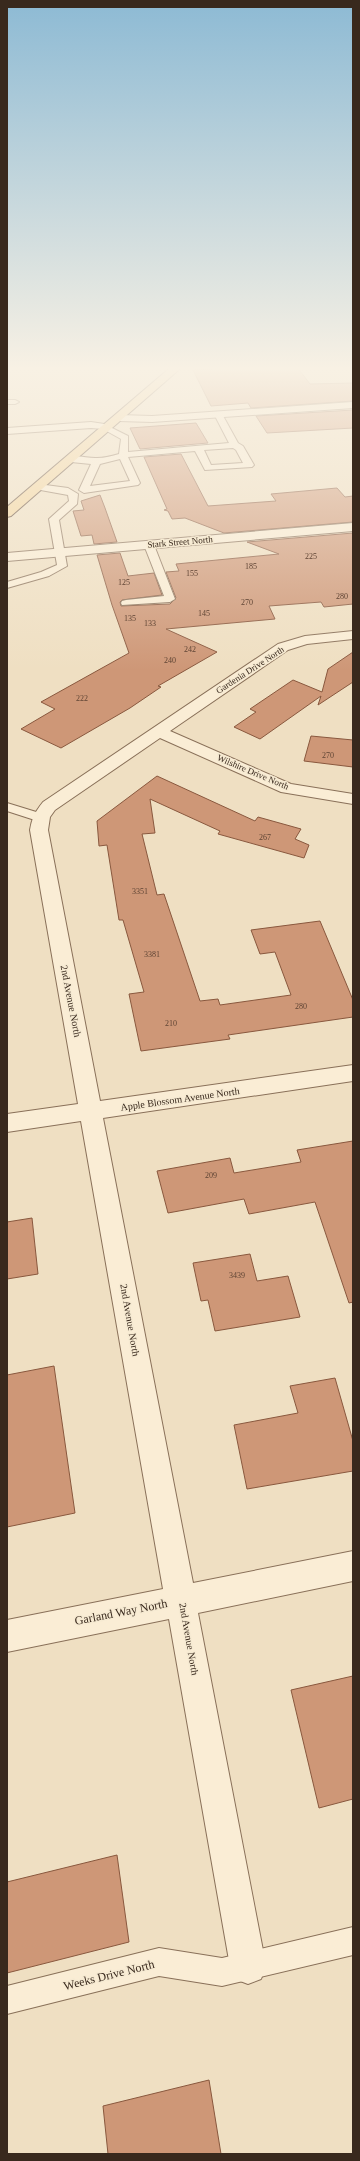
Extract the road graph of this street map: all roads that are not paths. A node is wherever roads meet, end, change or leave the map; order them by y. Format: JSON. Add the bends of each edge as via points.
{"nodes":[{"id":1,"x":61,"y":468,"type":"edge"},
{"id":2,"x":93,"y":468,"type":"edge"},
{"id":3,"x":129,"y":468,"type":"edge"},
{"id":4,"x":38,"y":487,"type":"junction"},
{"id":5,"x":84,"y":490,"type":"junction"},
{"id":6,"x":73,"y":494,"type":"junction"},
{"id":7,"x":7,"y":513,"type":"edge"},
{"id":8,"x":353,"y":527,"type":"edge"},
{"id":9,"x":149,"y":545,"type":"junction"},
{"id":10,"x":59,"y":552,"type":"junction"},
{"id":11,"x":7,"y":557,"type":"edge"},
{"id":12,"x":7,"y":585,"type":"edge"},
{"id":13,"x":126,"y":603,"type":"dead end"},
{"id":14,"x":353,"y":635,"type":"edge"},
{"id":15,"x":157,"y":731,"type":"junction"},
{"id":16,"x":353,"y":799,"type":"edge"},
{"id":17,"x":7,"y":807,"type":"edge"},
{"id":18,"x":41,"y":818,"type":"junction"},
{"id":19,"x":353,"y":1073,"type":"edge"},
{"id":20,"x":92,"y":1112,"type":"junction"},
{"id":21,"x":7,"y":1123,"type":"edge"},
{"id":22,"x":353,"y":1566,"type":"edge"},
{"id":23,"x":182,"y":1600,"type":"junction"},
{"id":24,"x":7,"y":1636,"type":"edge"},
{"id":25,"x":353,"y":1941,"type":"edge"},
{"id":26,"x":248,"y":1966,"type":"junction"},
{"id":27,"x":7,"y":2000,"type":"edge"}],
"edges":[{"from":1,"to":4,"type":"main road"},
{"from":2,"to":5,"type":"lane"},
{"from":3,"to":5,"type":"lane","via":[[135,483]]},
{"from":4,"to":6,"type":"lane"},
{"from":4,"to":7,"type":"main road"},
{"from":5,"to":6,"type":"lane"},
{"from":6,"to":10,"type":"lane","via":[[74,502],[54,519]]},
{"from":8,"to":9,"type":"street","name":"Stark Street North"},
{"from":9,"to":10,"type":"street","name":"Stark Street North"},
{"from":9,"to":13,"type":"lane","via":[[170,599]]},
{"from":10,"to":11,"type":"street","name":"Stark Street North"},
{"from":10,"to":12,"type":"lane","via":[[62,566],[45,574]]},
{"from":14,"to":15,"type":"street","name":"Gardenia Drive North","via":[[305,640],[283,647]]},
{"from":15,"to":16,"type":"street","name":"Wilshire Drive North","via":[[287,788]]},
{"from":15,"to":18,"type":"street","via":[[49,806]]},
{"from":17,"to":18,"type":"lane"},
{"from":18,"to":20,"type":"street","name":"2nd Avenue North","via":[[39,830]]},
{"from":19,"to":20,"type":"street","name":"Apple Blossom Avenue North"},
{"from":20,"to":21,"type":"street","name":"Apple Blossom Avenue North"},
{"from":20,"to":23,"type":"street","name":"2nd Avenue North"},
{"from":22,"to":23,"type":"street","name":"Garland Way North"},
{"from":23,"to":24,"type":"street","name":"Garland Way North"},
{"from":23,"to":26,"type":"street","name":"2nd Avenue North"},
{"from":25,"to":26,"type":"lane","name":"Weeks Drive North"},
{"from":26,"to":27,"type":"lane","name":"Weeks Drive North","via":[[222,1972],[159,1962]]}]}
